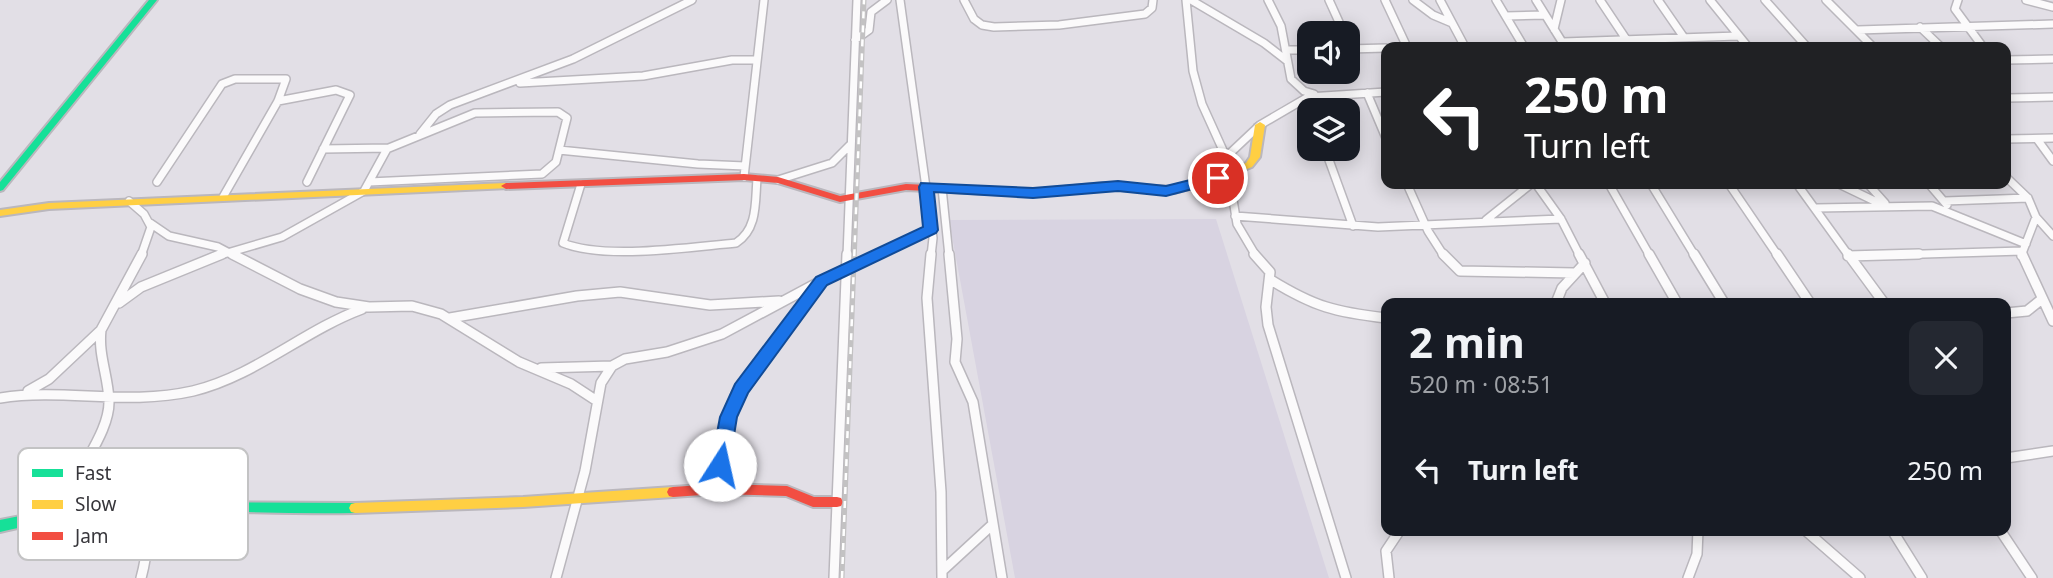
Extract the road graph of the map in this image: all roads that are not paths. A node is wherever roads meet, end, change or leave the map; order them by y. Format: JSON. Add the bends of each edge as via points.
{"nodes":[{"id":1,"x":153,"y":0,"type":"edge"},
{"id":2,"x":692,"y":0,"type":"edge"},
{"id":3,"x":764,"y":0,"type":"edge"},
{"id":4,"x":857,"y":0,"type":"edge"},
{"id":5,"x":887,"y":0,"type":"edge"},
{"id":6,"x":900,"y":0,"type":"edge"},
{"id":7,"x":964,"y":0,"type":"edge"},
{"id":8,"x":1153,"y":0,"type":"edge"},
{"id":9,"x":1189,"y":0,"type":"edge"},
{"id":10,"x":1268,"y":0,"type":"edge"},
{"id":11,"x":1329,"y":0,"type":"edge"},
{"id":12,"x":1385,"y":0,"type":"edge"},
{"id":13,"x":1413,"y":0,"type":"edge"},
{"id":14,"x":1440,"y":0,"type":"edge"},
{"id":15,"x":1496,"y":0,"type":"edge"},
{"id":16,"x":1536,"y":0,"type":"edge"},
{"id":17,"x":1561,"y":0,"type":"edge"},
{"id":18,"x":1600,"y":0,"type":"edge"},
{"id":19,"x":1658,"y":0,"type":"edge"},
{"id":20,"x":1710,"y":0,"type":"edge"},
{"id":21,"x":1765,"y":0,"type":"edge"},
{"id":22,"x":1826,"y":0,"type":"edge"},
{"id":23,"x":1958,"y":0,"type":"edge"},
{"id":24,"x":2026,"y":0,"type":"edge"},
{"id":25,"x":2053,"y":8,"type":"edge"},
{"id":26,"x":1545,"y":15,"type":"junction"},
{"id":27,"x":1506,"y":16,"type":"junction"},
{"id":28,"x":1339,"y":21,"type":"edge"},
{"id":29,"x":1452,"y":23,"type":"junction"},
{"id":30,"x":2053,"y":24,"type":"edge"},
{"id":31,"x":1968,"y":25,"type":"junction"},
{"id":32,"x":1920,"y":27,"type":"junction"},
{"id":33,"x":1554,"y":29,"type":"junction"},
{"id":34,"x":1858,"y":30,"type":"junction"},
{"id":35,"x":1738,"y":36,"type":"junction"},
{"id":36,"x":1685,"y":38,"type":"junction"},
{"id":37,"x":1626,"y":39,"type":"junction"},
{"id":38,"x":855,"y":40,"type":"junction"},
{"id":39,"x":1405,"y":42,"type":"edge"},
{"id":40,"x":1462,"y":42,"type":"edge"},
{"id":41,"x":1521,"y":42,"type":"edge"},
{"id":42,"x":1562,"y":42,"type":"edge"},
{"id":43,"x":1595,"y":42,"type":"edge"},
{"id":44,"x":1743,"y":42,"type":"edge"},
{"id":45,"x":1803,"y":42,"type":"edge"},
{"id":46,"x":1869,"y":42,"type":"edge"},
{"id":47,"x":1936,"y":42,"type":"edge"},
{"id":48,"x":1980,"y":42,"type":"edge"},
{"id":49,"x":1360,"y":47,"type":"edge"},
{"id":50,"x":1381,"y":48,"type":"edge"},
{"id":51,"x":1286,"y":50,"type":"junction"},
{"id":52,"x":1297,"y":50,"type":"edge"},
{"id":53,"x":2053,"y":59,"type":"edge"},
{"id":54,"x":757,"y":60,"type":"junction"},
{"id":55,"x":1286,"y":60,"type":"junction"},
{"id":56,"x":2011,"y":60,"type":"edge"},
{"id":57,"x":500,"y":86,"type":"junction"},
{"id":58,"x":1381,"y":92,"type":"edge"},
{"id":59,"x":1367,"y":93,"type":"junction"},
{"id":60,"x":1317,"y":95,"type":"junction"},
{"id":61,"x":1308,"y":97,"type":"joint"},
{"id":62,"x":2053,"y":97,"type":"edge"},
{"id":63,"x":2011,"y":98,"type":"edge"},
{"id":64,"x":278,"y":102,"type":"junction"},
{"id":65,"x":1260,"y":125,"type":"junction"},
{"id":66,"x":1381,"y":126,"type":"edge"},
{"id":67,"x":418,"y":136,"type":"junction"},
{"id":68,"x":2053,"y":138,"type":"edge"},
{"id":69,"x":2011,"y":139,"type":"edge"},
{"id":70,"x":2037,"y":139,"type":"junction"},
{"id":71,"x":850,"y":145,"type":"junction"},
{"id":72,"x":323,"y":149,"type":"junction"},
{"id":73,"x":387,"y":149,"type":"junction"},
{"id":74,"x":559,"y":150,"type":"junction"},
{"id":75,"x":1226,"y":157,"type":"junction"},
{"id":76,"x":1329,"y":161,"type":"edge"},
{"id":77,"x":2053,"y":162,"type":"edge"},
{"id":78,"x":745,"y":172,"type":"junction"},
{"id":79,"x":1229,"y":173,"type":"junction"},
{"id":80,"x":757,"y":179,"type":"junction"},
{"id":81,"x":778,"y":180,"type":"junction"},
{"id":82,"x":157,"y":182,"type":"dead end"},
{"id":83,"x":307,"y":182,"type":"dead end"},
{"id":84,"x":2011,"y":182,"type":"edge"},
{"id":85,"x":581,"y":184,"type":"junction"},
{"id":86,"x":366,"y":186,"type":"junction"},
{"id":87,"x":926,"y":187,"type":"junction"},
{"id":88,"x":0,"y":188,"type":"edge"},
{"id":89,"x":942,"y":188,"type":"junction"},
{"id":90,"x":1409,"y":189,"type":"edge"},
{"id":91,"x":1526,"y":189,"type":"edge"},
{"id":92,"x":1537,"y":189,"type":"edge"},
{"id":93,"x":1612,"y":189,"type":"edge"},
{"id":94,"x":1654,"y":189,"type":"edge"},
{"id":95,"x":1731,"y":189,"type":"edge"},
{"id":96,"x":1801,"y":189,"type":"edge"},
{"id":97,"x":1850,"y":189,"type":"edge"},
{"id":98,"x":1872,"y":189,"type":"edge"},
{"id":99,"x":1934,"y":189,"type":"edge"},
{"id":100,"x":223,"y":197,"type":"junction"},
{"id":101,"x":849,"y":198,"type":"junction"},
{"id":102,"x":2028,"y":198,"type":"junction"},
{"id":103,"x":129,"y":201,"type":"junction"},
{"id":104,"x":1945,"y":201,"type":"junction"},
{"id":105,"x":1885,"y":205,"type":"junction"},
{"id":106,"x":1816,"y":208,"type":"junction"},
{"id":107,"x":0,"y":213,"type":"edge"},
{"id":108,"x":1953,"y":214,"type":"junction"},
{"id":109,"x":1235,"y":216,"type":"junction"},
{"id":110,"x":2036,"y":217,"type":"junction"},
{"id":111,"x":1561,"y":219,"type":"junction"},
{"id":112,"x":1486,"y":220,"type":"junction"},
{"id":113,"x":150,"y":223,"type":"junction"},
{"id":114,"x":1424,"y":223,"type":"junction"},
{"id":115,"x":1353,"y":226,"type":"junction"},
{"id":116,"x":931,"y":230,"type":"junction"},
{"id":117,"x":2053,"y":236,"type":"edge"},
{"id":118,"x":2024,"y":248,"type":"junction"},
{"id":119,"x":227,"y":252,"type":"junction"},
{"id":120,"x":1847,"y":256,"type":"junction"},
{"id":121,"x":1585,"y":263,"type":"junction"},
{"id":122,"x":846,"y":270,"type":"junction"},
{"id":123,"x":1574,"y":273,"type":"junction"},
{"id":124,"x":1271,"y":280,"type":"junction"},
{"id":125,"x":821,"y":281,"type":"junction"},
{"id":126,"x":1717,"y":292,"type":"junction"},
{"id":127,"x":1558,"y":298,"type":"edge"},
{"id":128,"x":1602,"y":298,"type":"edge"},
{"id":129,"x":1674,"y":298,"type":"edge"},
{"id":130,"x":1716,"y":298,"type":"edge"},
{"id":131,"x":1721,"y":298,"type":"edge"},
{"id":132,"x":1807,"y":298,"type":"edge"},
{"id":133,"x":1880,"y":298,"type":"edge"},
{"id":134,"x":2042,"y":299,"type":"junction"},
{"id":135,"x":786,"y":300,"type":"junction"},
{"id":136,"x":115,"y":306,"type":"junction"},
{"id":137,"x":369,"y":307,"type":"junction"},
{"id":138,"x":2011,"y":313,"type":"edge"},
{"id":139,"x":1381,"y":317,"type":"edge"},
{"id":140,"x":450,"y":318,"type":"junction"},
{"id":141,"x":2052,"y":318,"type":"edge"},
{"id":142,"x":101,"y":330,"type":"junction"},
{"id":143,"x":612,"y":366,"type":"junction"},
{"id":144,"x":538,"y":368,"type":"junction"},
{"id":145,"x":26,"y":393,"type":"junction"},
{"id":146,"x":0,"y":398,"type":"edge"},
{"id":147,"x":109,"y":399,"type":"junction"},
{"id":148,"x":597,"y":401,"type":"junction"},
{"id":149,"x":93,"y":448,"type":"edge"},
{"id":150,"x":2053,"y":451,"type":"edge"},
{"id":151,"x":2011,"y":457,"type":"edge"},
{"id":152,"x":716,"y":489,"type":"junction"},
{"id":153,"x":579,"y":497,"type":"junction"},
{"id":154,"x":837,"y":502,"type":"junction"},
{"id":155,"x":248,"y":510,"type":"edge"},
{"id":156,"x":18,"y":522,"type":"edge"},
{"id":157,"x":993,"y":524,"type":"junction"},
{"id":158,"x":0,"y":526,"type":"edge"},
{"id":159,"x":1396,"y":536,"type":"edge"},
{"id":160,"x":1698,"y":536,"type":"edge"},
{"id":161,"x":1812,"y":536,"type":"edge"},
{"id":162,"x":1896,"y":536,"type":"edge"},
{"id":163,"x":2004,"y":536,"type":"edge"},
{"id":164,"x":146,"y":560,"type":"edge"},
{"id":165,"x":942,"y":574,"type":"edge"},
{"id":166,"x":141,"y":578,"type":"edge"},
{"id":167,"x":556,"y":578,"type":"edge"},
{"id":168,"x":834,"y":578,"type":"edge"},
{"id":169,"x":1002,"y":578,"type":"edge"},
{"id":170,"x":1346,"y":578,"type":"edge"},
{"id":171,"x":1388,"y":578,"type":"edge"},
{"id":172,"x":1688,"y":578,"type":"edge"},
{"id":173,"x":1860,"y":578,"type":"edge"},
{"id":174,"x":1922,"y":578,"type":"edge"},
{"id":175,"x":2032,"y":578,"type":"edge"}],
"edges":[{"from":1,"to":88,"type":"street"},
{"from":2,"to":57,"type":"street","via":[[573,59]]},
{"from":3,"to":54,"type":"street"},
{"from":4,"to":38,"type":"street"},
{"from":5,"to":38,"type":"street","via":[[871,12],[869,30]]},
{"from":6,"to":87,"type":"street"},
{"from":7,"to":8,"type":"street","via":[[973,19],[994,27],[1059,25],[1145,14]]},
{"from":9,"to":55,"type":"street","via":[[1260,38]]},
{"from":9,"to":75,"type":"street","via":[[1193,71]]},
{"from":10,"to":51,"type":"street"},
{"from":11,"to":28,"type":"street"},
{"from":12,"to":39,"type":"street"},
{"from":13,"to":29,"type":"street"},
{"from":14,"to":29,"type":"street"},
{"from":15,"to":27,"type":"street"},
{"from":16,"to":26,"type":"street"},
{"from":17,"to":33,"type":"street"},
{"from":18,"to":37,"type":"street"},
{"from":19,"to":36,"type":"street"},
{"from":20,"to":35,"type":"street"},
{"from":21,"to":45,"type":"street"},
{"from":22,"to":34,"type":"street"},
{"from":23,"to":31,"type":"street","via":[[1955,9]]},
{"from":24,"to":25,"type":"street"},
{"from":26,"to":27,"type":"street"},
{"from":26,"to":33,"type":"street"},
{"from":27,"to":41,"type":"street"},
{"from":29,"to":40,"type":"street"},
{"from":30,"to":31,"type":"street"},
{"from":31,"to":32,"type":"street"},
{"from":31,"to":48,"type":"street"},
{"from":32,"to":34,"type":"street"},
{"from":32,"to":47,"type":"street"},
{"from":33,"to":42,"type":"street"},
{"from":34,"to":46,"type":"street"},
{"from":35,"to":36,"type":"street"},
{"from":35,"to":44,"type":"street"},
{"from":36,"to":37,"type":"street"},
{"from":37,"to":43,"type":"street"},
{"from":38,"to":71,"type":"street"},
{"from":49,"to":50,"type":"street"},
{"from":51,"to":52,"type":"street"},
{"from":51,"to":55,"type":"street"},
{"from":53,"to":56,"type":"street"},
{"from":54,"to":57,"type":"street","via":[[643,76]]},
{"from":54,"to":78,"type":"street"},
{"from":55,"to":60,"type":"street","via":[[1294,83]]},
{"from":57,"to":67,"type":"street","via":[[450,105]]},
{"from":58,"to":59,"type":"street"},
{"from":59,"to":60,"type":"street"},
{"from":59,"to":66,"type":"street"},
{"from":60,"to":61,"type":"street"},
{"from":61,"to":65,"type":"street"},
{"from":62,"to":63,"type":"street"},
{"from":64,"to":72,"type":"street","via":[[321,92],[347,92],[350,99]]},
{"from":64,"to":82,"type":"street","via":[[286,79],[226,82]]},
{"from":64,"to":100,"type":"street"},
{"from":65,"to":75,"type":"street"},
{"from":65,"to":79,"type":"street","via":[[1252,162]]},
{"from":67,"to":73,"type":"street"},
{"from":67,"to":74,"type":"street","via":[[475,113],[558,112],[567,118]]},
{"from":68,"to":70,"type":"street"},
{"from":69,"to":70,"type":"street"},
{"from":70,"to":77,"type":"street"},
{"from":71,"to":81,"type":"street","via":[[832,163]]},
{"from":71,"to":101,"type":"street"},
{"from":72,"to":73,"type":"street"},
{"from":72,"to":83,"type":"street"},
{"from":73,"to":86,"type":"street"},
{"from":74,"to":78,"type":"street"},
{"from":74,"to":86,"type":"street","via":[[551,169],[533,176]]},
{"from":75,"to":79,"type":"street"},
{"from":76,"to":115,"type":"street"},
{"from":78,"to":80,"type":"street"},
{"from":78,"to":85,"type":"street"},
{"from":79,"to":89,"type":"street","via":[[1166,191],[1118,186],[1033,193]]},
{"from":79,"to":109,"type":"street"},
{"from":80,"to":81,"type":"street"},
{"from":80,"to":85,"type":"street","via":[[750,231],[743,240],[608,250],[573,249],[564,243]]},
{"from":81,"to":101,"type":"street","via":[[836,199]]},
{"from":84,"to":102,"type":"street"},
{"from":85,"to":86,"type":"street"},
{"from":86,"to":100,"type":"street"},
{"from":86,"to":119,"type":"street","via":[[293,232]]},
{"from":87,"to":89,"type":"street"},
{"from":87,"to":101,"type":"street","via":[[889,188]]},
{"from":87,"to":116,"type":"street"},
{"from":89,"to":157,"type":"street","via":[[957,339],[955,362],[973,402]]},
{"from":90,"to":114,"type":"street"},
{"from":91,"to":112,"type":"street"},
{"from":92,"to":111,"type":"street"},
{"from":93,"to":129,"type":"street"},
{"from":94,"to":126,"type":"street"},
{"from":95,"to":132,"type":"street"},
{"from":96,"to":106,"type":"street"},
{"from":97,"to":105,"type":"street"},
{"from":98,"to":105,"type":"street"},
{"from":99,"to":104,"type":"street"},
{"from":100,"to":103,"type":"street"},
{"from":101,"to":122,"type":"street"},
{"from":102,"to":104,"type":"street"},
{"from":102,"to":110,"type":"street"},
{"from":103,"to":107,"type":"street"},
{"from":103,"to":113,"type":"street"},
{"from":104,"to":108,"type":"street"},
{"from":105,"to":106,"type":"street"},
{"from":105,"to":108,"type":"street","via":[[1932,206]]},
{"from":106,"to":120,"type":"street"},
{"from":108,"to":118,"type":"street"},
{"from":109,"to":115,"type":"street"},
{"from":109,"to":124,"type":"street","via":[[1245,243],[1270,272]]},
{"from":110,"to":117,"type":"street"},
{"from":110,"to":118,"type":"street"},
{"from":111,"to":112,"type":"street"},
{"from":111,"to":121,"type":"street"},
{"from":112,"to":114,"type":"street"},
{"from":113,"to":119,"type":"street","via":[[169,236]]},
{"from":113,"to":136,"type":"street","via":[[148,240]]},
{"from":114,"to":115,"type":"street"},
{"from":114,"to":123,"type":"street","via":[[1460,271]]},
{"from":116,"to":122,"type":"street"},
{"from":116,"to":165,"type":"street","via":[[927,298]]},
{"from":118,"to":120,"type":"street"},
{"from":118,"to":134,"type":"street","via":[[2021,257]]},
{"from":119,"to":136,"type":"street","via":[[156,279]]},
{"from":119,"to":137,"type":"street","via":[[300,289]]},
{"from":120,"to":133,"type":"street"},
{"from":121,"to":123,"type":"street"},
{"from":121,"to":128,"type":"street"},
{"from":122,"to":125,"type":"street"},
{"from":122,"to":154,"type":"street"},
{"from":123,"to":127,"type":"street"},
{"from":124,"to":139,"type":"street","via":[[1337,312]]},
{"from":124,"to":170,"type":"street","via":[[1266,301],[1268,326]]},
{"from":125,"to":135,"type":"street"},
{"from":125,"to":152,"type":"street","via":[[741,389],[729,417]]},
{"from":126,"to":130,"type":"street"},
{"from":126,"to":131,"type":"street"},
{"from":134,"to":138,"type":"street","via":[[2027,311]]},
{"from":134,"to":141,"type":"street"},
{"from":135,"to":140,"type":"street","via":[[711,305],[621,292],[487,316]]},
{"from":135,"to":143,"type":"street","via":[[722,334]]},
{"from":136,"to":142,"type":"street"},
{"from":137,"to":140,"type":"street","via":[[412,306]]},
{"from":137,"to":147,"type":"street","via":[[346,314],[262,363],[199,390]]},
{"from":140,"to":144,"type":"street","via":[[519,362]]},
{"from":142,"to":145,"type":"street","via":[[49,379]]},
{"from":142,"to":147,"type":"street","via":[[99,344]]},
{"from":143,"to":144,"type":"street"},
{"from":143,"to":148,"type":"street","via":[[604,375]]},
{"from":144,"to":148,"type":"street"},
{"from":145,"to":146,"type":"street"},
{"from":145,"to":147,"type":"street"},
{"from":147,"to":149,"type":"street","via":[[105,426]]},
{"from":148,"to":153,"type":"street"},
{"from":150,"to":151,"type":"street"},
{"from":152,"to":153,"type":"street"},
{"from":152,"to":154,"type":"street","via":[[787,491],[813,502]]},
{"from":153,"to":155,"type":"street"},
{"from":153,"to":167,"type":"street"},
{"from":154,"to":168,"type":"street"},
{"from":156,"to":158,"type":"street"},
{"from":157,"to":165,"type":"street"},
{"from":157,"to":169,"type":"street"},
{"from":159,"to":171,"type":"street","via":[[1386,551]]},
{"from":160,"to":172,"type":"street"},
{"from":161,"to":173,"type":"street"},
{"from":162,"to":174,"type":"street"},
{"from":163,"to":175,"type":"street"},
{"from":164,"to":166,"type":"street"}]}
